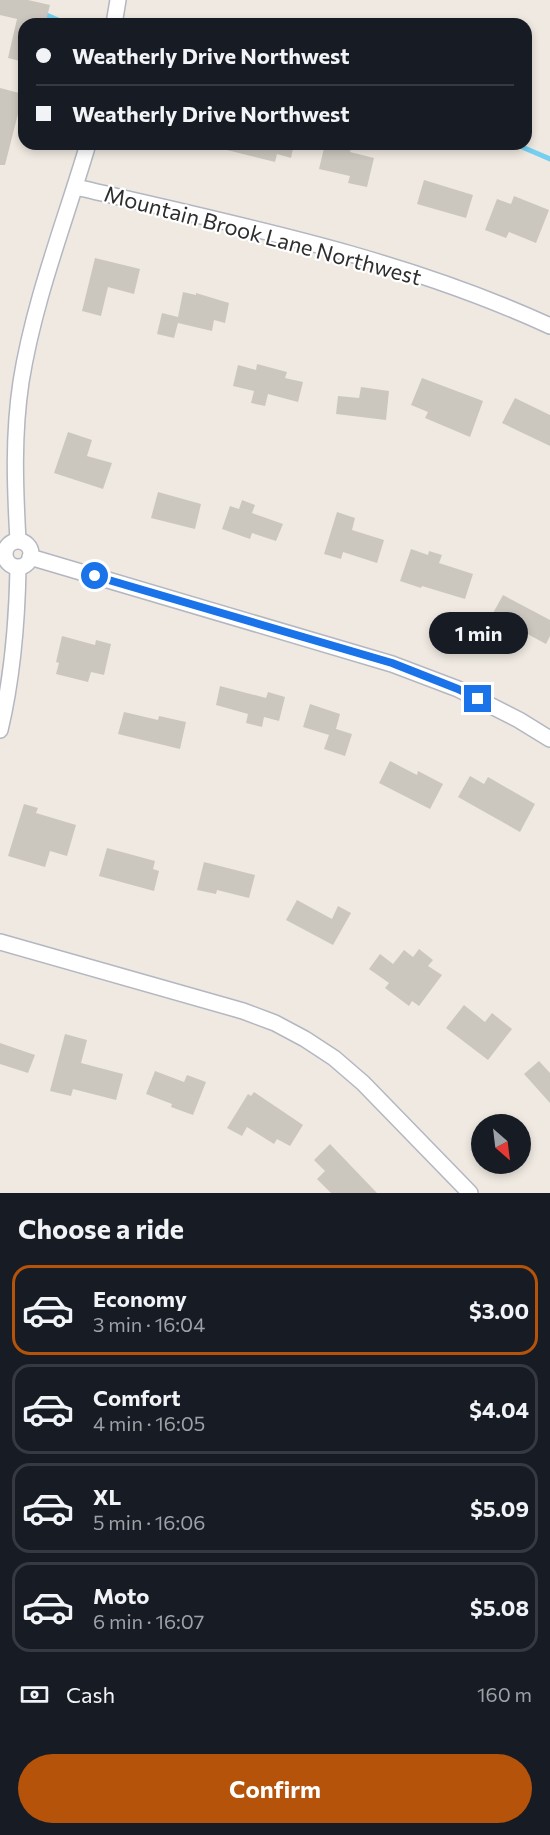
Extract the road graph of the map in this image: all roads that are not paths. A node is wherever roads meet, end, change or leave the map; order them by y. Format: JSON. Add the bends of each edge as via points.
{"nodes":[{"id":1,"x":118,"y":0,"type":"edge"},
{"id":2,"x":115,"y":18,"type":"edge"},
{"id":3,"x":86,"y":150,"type":"edge"},
{"id":4,"x":75,"y":187,"type":"junction"},
{"id":5,"x":550,"y":326,"type":"edge"},
{"id":6,"x":18,"y":541,"type":"junction"},
{"id":7,"x":3,"y":551,"type":"edge"},
{"id":8,"x":30,"y":557,"type":"junction"},
{"id":9,"x":18,"y":568,"type":"junction"},
{"id":10,"x":0,"y":730,"type":"edge"},
{"id":11,"x":550,"y":739,"type":"edge"},
{"id":12,"x":0,"y":942,"type":"edge"},
{"id":13,"x":470,"y":1193,"type":"edge"}],
"edges":[{"from":1,"to":2,"type":"street"},
{"from":3,"to":4,"type":"street"},
{"from":4,"to":5,"type":"street","name":"Mountain Brook Lane Northwest","via":[[397,266],[505,305]]},
{"from":4,"to":6,"type":"street","via":[[37,307],[21,380],[14,468]]},
{"from":6,"to":7,"type":"street"},
{"from":6,"to":8,"type":"street","via":[[26,544]]},
{"from":7,"to":9,"type":"street","via":[[8,563]]},
{"from":8,"to":9,"type":"street","via":[[26,565]]},
{"from":8,"to":11,"type":"street","via":[[392,663],[458,689]]},
{"from":9,"to":10,"type":"street","via":[[17,627]]},
{"from":12,"to":13,"type":"street","via":[[243,1011],[305,1039],[363,1083]]}]}
